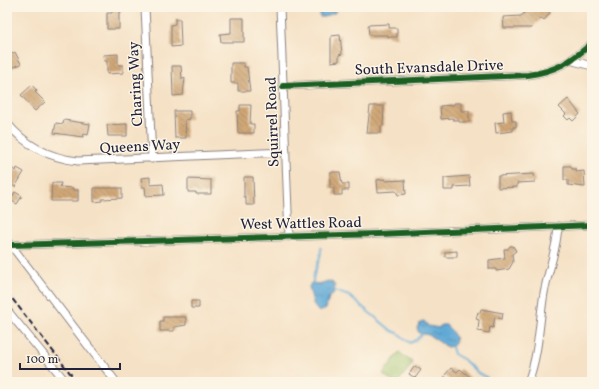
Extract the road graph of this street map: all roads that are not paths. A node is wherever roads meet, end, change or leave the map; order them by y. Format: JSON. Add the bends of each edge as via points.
{"nodes":[{"id":1,"x":145,"y":7,"type":"edge"},
{"id":2,"x":280,"y":7,"type":"edge"},
{"id":3,"x":592,"y":43,"type":"edge"},
{"id":4,"x":572,"y":61,"type":"junction"},
{"id":5,"x":592,"y":66,"type":"edge"},
{"id":6,"x":283,"y":86,"type":"junction"},
{"id":7,"x":7,"y":123,"type":"edge"},
{"id":8,"x":286,"y":152,"type":"junction"},
{"id":9,"x":152,"y":159,"type":"junction"},
{"id":10,"x":592,"y":225,"type":"edge"},
{"id":11,"x":558,"y":226,"type":"junction"},
{"id":12,"x":289,"y":236,"type":"junction"},
{"id":13,"x":9,"y":243,"type":"edge"},
{"id":14,"x":7,"y":310,"type":"edge"},
{"id":15,"x":66,"y":382,"type":"edge"},
{"id":16,"x":116,"y":382,"type":"edge"},
{"id":17,"x":528,"y":382,"type":"edge"}],
"edges":[{"from":1,"to":9,"type":"street","name":"Charing Way"},
{"from":2,"to":6,"type":"street","name":"Squirrel Road"},
{"from":3,"to":4,"type":"street","name":"South Evansdale Drive"},
{"from":4,"to":5,"type":"street"},
{"from":4,"to":6,"type":"street","name":"South Evansdale Drive","via":[[548,72],[528,76]]},
{"from":6,"to":8,"type":"street","name":"Squirrel Road"},
{"from":7,"to":9,"type":"street","name":"Queens Way","via":[[27,142],[47,154],[64,159],[88,162]]},
{"from":8,"to":9,"type":"street","name":"Queens Way"},
{"from":8,"to":12,"type":"street","name":"Squirrel Road"},
{"from":10,"to":11,"type":"street","name":"West Wattles Road"},
{"from":11,"to":12,"type":"street","name":"West Wattles Road"},
{"from":11,"to":17,"type":"street","via":[[558,237],[544,293],[536,354]]},
{"from":12,"to":13,"type":"street","name":"West Wattles Road"},
{"from":13,"to":16,"type":"street"},
{"from":14,"to":15,"type":"street"}]}
